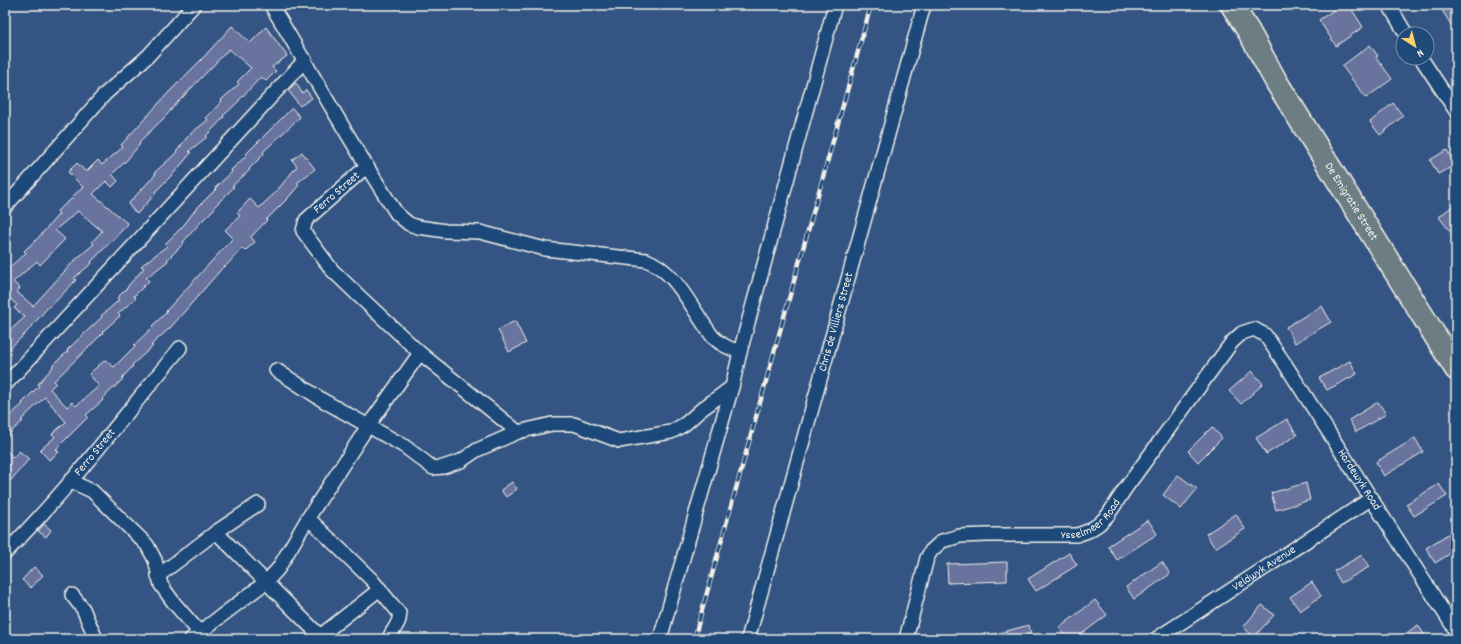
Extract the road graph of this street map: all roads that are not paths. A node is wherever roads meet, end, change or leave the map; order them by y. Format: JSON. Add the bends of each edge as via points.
{"nodes":[{"id":1,"x":194,"y":5,"type":"edge"},
{"id":2,"x":271,"y":5,"type":"edge"},
{"id":3,"x":835,"y":5,"type":"edge"},
{"id":4,"x":924,"y":5,"type":"edge"},
{"id":5,"x":1232,"y":5,"type":"edge"},
{"id":6,"x":1238,"y":5,"type":"edge"},
{"id":7,"x":1393,"y":6,"type":"edge"},
{"id":8,"x":1402,"y":26,"type":"edge"},
{"id":9,"x":1249,"y":32,"type":"junction"},
{"id":10,"x":305,"y":60,"type":"junction"},
{"id":11,"x":1426,"y":66,"type":"edge"},
{"id":12,"x":1456,"y":111,"type":"edge"},
{"id":13,"x":367,"y":166,"type":"junction"},
{"id":14,"x":5,"y":207,"type":"edge"},
{"id":15,"x":1259,"y":331,"type":"joint"},
{"id":16,"x":180,"y":348,"type":"dead end"},
{"id":17,"x":740,"y":352,"type":"junction"},
{"id":18,"x":420,"y":353,"type":"junction"},
{"id":19,"x":1456,"y":369,"type":"edge"},
{"id":20,"x":276,"y":370,"type":"dead end"},
{"id":21,"x":5,"y":384,"type":"edge"},
{"id":22,"x":732,"y":387,"type":"junction"},
{"id":23,"x":368,"y":426,"type":"junction"},
{"id":24,"x":518,"y":432,"type":"junction"},
{"id":25,"x":70,"y":481,"type":"junction"},
{"id":26,"x":1372,"y":498,"type":"junction"},
{"id":27,"x":258,"y":504,"type":"dead end"},
{"id":28,"x":308,"y":518,"type":"junction"},
{"id":29,"x":216,"y":532,"type":"junction"},
{"id":30,"x":5,"y":553,"type":"edge"},
{"id":31,"x":158,"y":576,"type":"junction"},
{"id":32,"x":266,"y":582,"type":"junction"},
{"id":33,"x":380,"y":589,"type":"junction"},
{"id":34,"x":72,"y":595,"type":"dead end"},
{"id":35,"x":1456,"y":630,"type":"edge"},
{"id":36,"x":198,"y":637,"type":"edge"},
{"id":37,"x":318,"y":638,"type":"edge"},
{"id":38,"x":96,"y":639,"type":"edge"},
{"id":39,"x":389,"y":639,"type":"edge"},
{"id":40,"x":660,"y":639,"type":"edge"},
{"id":41,"x":748,"y":639,"type":"edge"},
{"id":42,"x":906,"y":639,"type":"edge"},
{"id":43,"x":1156,"y":639,"type":"edge"}],
"edges":[{"from":1,"to":14,"type":"street","via":[[148,56],[105,94]]},
{"from":2,"to":10,"type":"street"},
{"from":3,"to":17,"type":"street"},
{"from":4,"to":41,"type":"street","name":"Chris de Villiers Street"},
{"from":5,"to":9,"type":"highway","name":"De Emigratie Street"},
{"from":6,"to":9,"type":"highway","name":"De Emigratie Street"},
{"from":7,"to":8,"type":"street"},
{"from":9,"to":19,"type":"highway","name":"De Emigratie Street","via":[[1277,83]]},
{"from":10,"to":13,"type":"street"},
{"from":10,"to":21,"type":"street"},
{"from":11,"to":12,"type":"street"},
{"from":13,"to":17,"type":"street","via":[[397,214],[409,224],[446,231],[480,232],[545,249],[646,260],[653,263],[675,283],[713,337]]},
{"from":13,"to":18,"type":"street","name":"Ferro Street","via":[[306,220],[303,231],[332,270]]},
{"from":15,"to":26,"type":"street","name":"Hardewyk Road","via":[[1285,364]]},
{"from":15,"to":42,"type":"street","name":"Ysselmeer Road","via":[[1248,330],[1232,342],[1099,524],[1077,535],[960,536],[936,546],[927,558]]},
{"from":16,"to":25,"type":"street","name":"Ferro Street"},
{"from":17,"to":22,"type":"street"},
{"from":18,"to":23,"type":"street"},
{"from":18,"to":24,"type":"street"},
{"from":20,"to":23,"type":"street"},
{"from":22,"to":24,"type":"street","via":[[671,432],[619,440],[574,424],[552,424]]},
{"from":22,"to":40,"type":"street"},
{"from":23,"to":24,"type":"street","via":[[404,446],[434,468],[443,468],[461,461],[477,450]]},
{"from":23,"to":28,"type":"street"},
{"from":25,"to":30,"type":"street","name":"Ferro Street"},
{"from":25,"to":31,"type":"street","via":[[92,491],[144,542],[155,560]]},
{"from":26,"to":35,"type":"street","name":"Hardewyk Road"},
{"from":26,"to":43,"type":"street","name":"Veldwyk Avenue"},
{"from":27,"to":29,"type":"street"},
{"from":28,"to":32,"type":"street","via":[[278,569]]},
{"from":28,"to":33,"type":"street"},
{"from":29,"to":31,"type":"street"},
{"from":29,"to":32,"type":"street"},
{"from":31,"to":36,"type":"street","via":[[166,593]]},
{"from":32,"to":36,"type":"street"},
{"from":32,"to":37,"type":"street"},
{"from":33,"to":37,"type":"street"},
{"from":33,"to":39,"type":"street","via":[[400,615]]},
{"from":34,"to":38,"type":"street","via":[[83,609]]}]}
